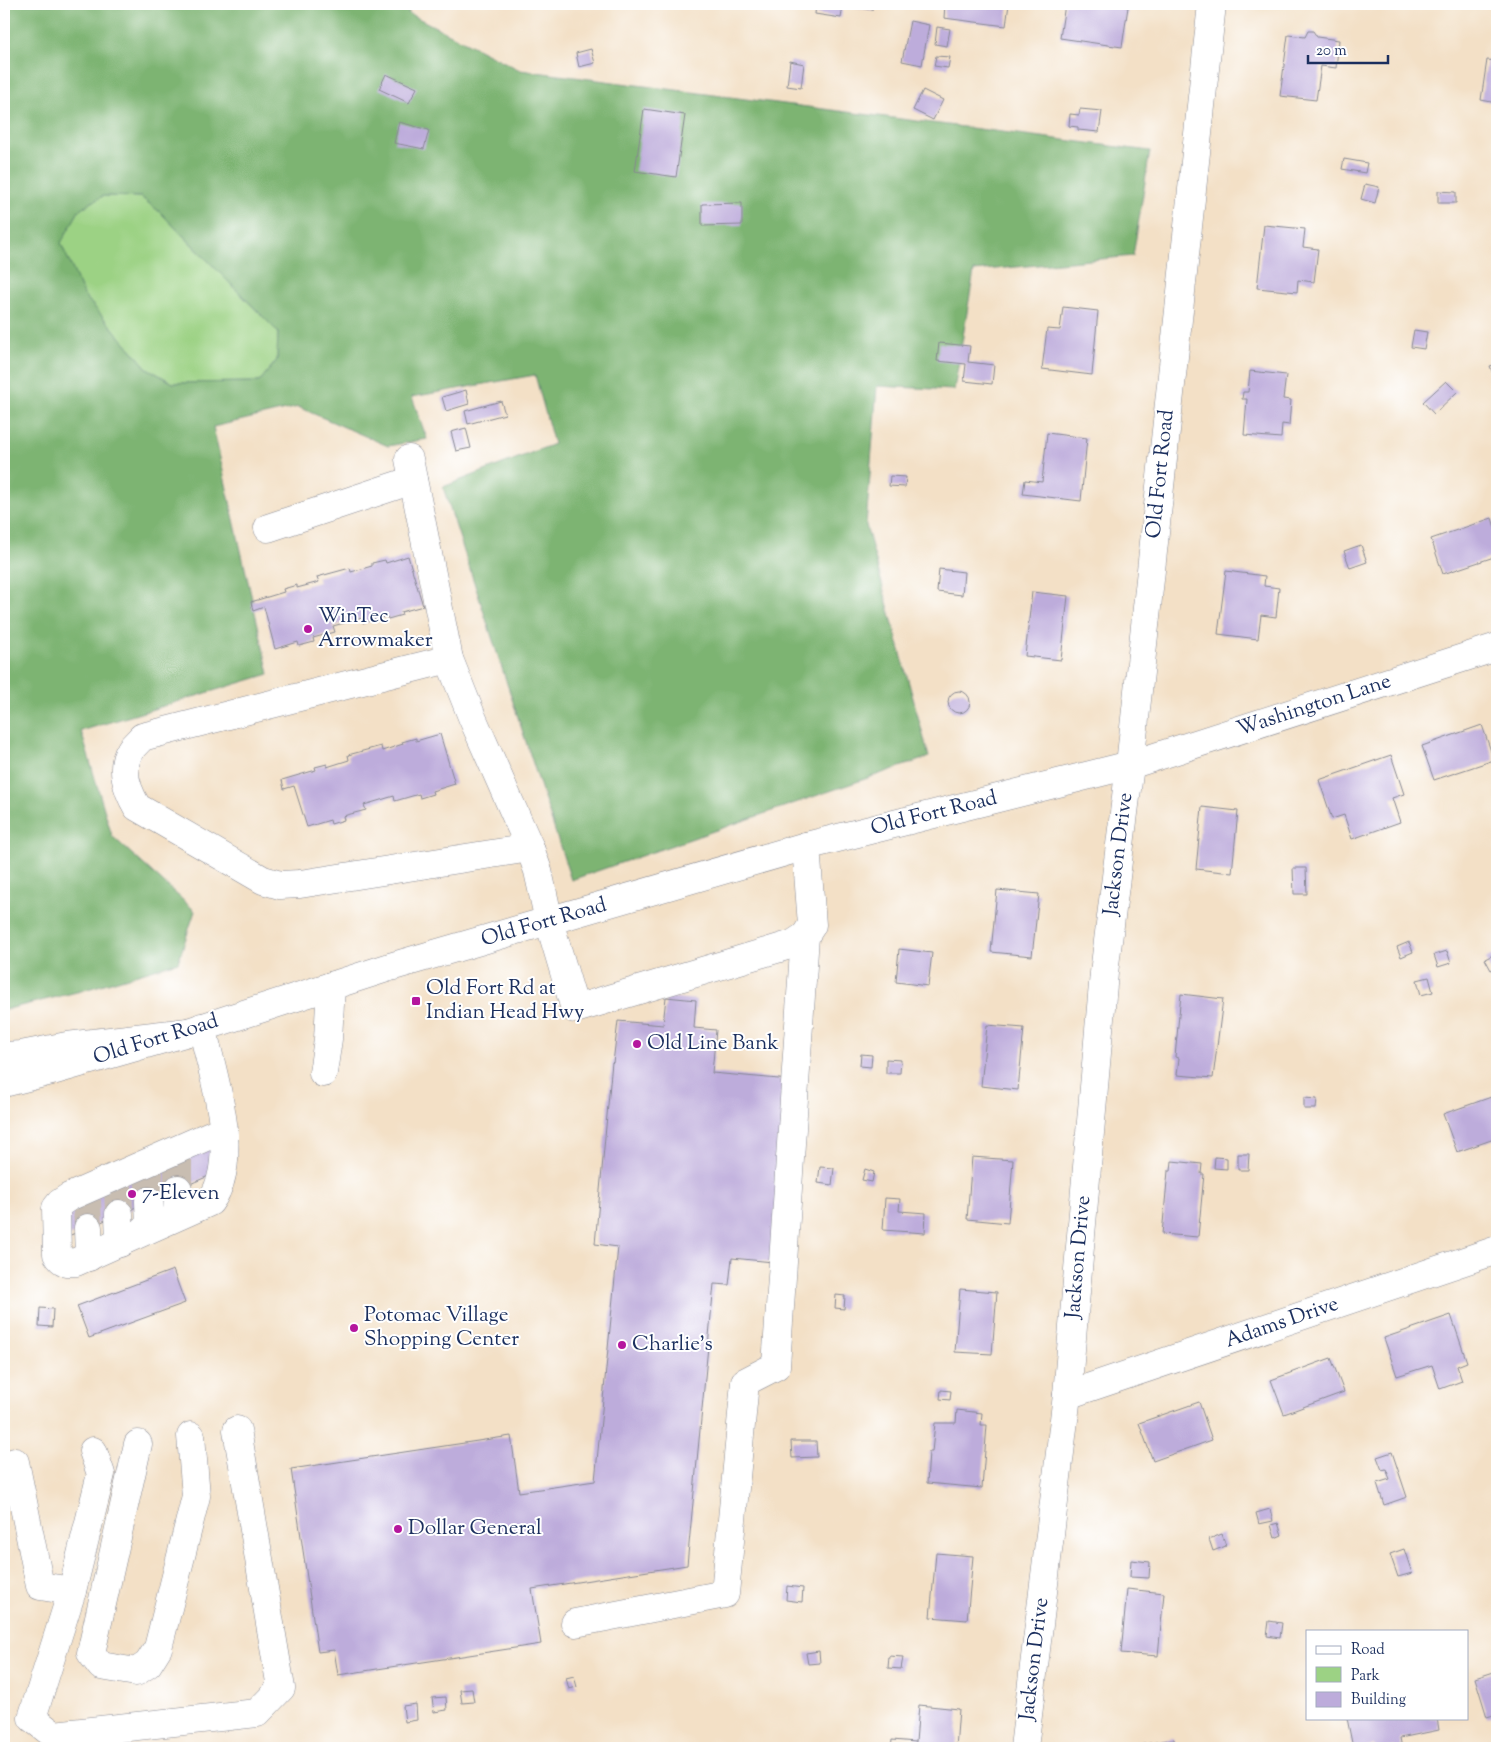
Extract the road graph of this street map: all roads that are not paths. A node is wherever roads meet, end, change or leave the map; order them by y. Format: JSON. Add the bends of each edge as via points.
{"nodes":[{"id":1,"x":1212,"y":4,"type":"edge"},
{"id":2,"x":268,"y":528,"type":"dead end"},
{"id":3,"x":1497,"y":647,"type":"edge"},
{"id":4,"x":449,"y":659,"type":"junction"},
{"id":5,"x":1130,"y":765,"type":"junction"},
{"id":6,"x":806,"y":846,"type":"junction"},
{"id":7,"x":530,"y":848,"type":"junction"},
{"id":8,"x":549,"y":921,"type":"junction"},
{"id":9,"x":805,"y":936,"type":"junction"},
{"id":10,"x":331,"y":986,"type":"junction"},
{"id":11,"x":195,"y":1029,"type":"junction"},
{"id":12,"x":4,"y":1056,"type":"edge"},
{"id":13,"x":323,"y":1073,"type":"dead end"},
{"id":14,"x":4,"y":1083,"type":"edge"},
{"id":15,"x":224,"y":1129,"type":"junction"},
{"id":16,"x":178,"y":1188,"type":"tunnel mouth"},
{"id":17,"x":149,"y":1201,"type":"tunnel mouth"},
{"id":18,"x":119,"y":1214,"type":"tunnel mouth"},
{"id":19,"x":177,"y":1216,"type":"junction"},
{"id":20,"x":88,"y":1228,"type":"tunnel mouth"},
{"id":21,"x":150,"y":1228,"type":"junction"},
{"id":22,"x":120,"y":1242,"type":"junction"},
{"id":23,"x":1497,"y":1250,"type":"edge"},
{"id":24,"x":89,"y":1257,"type":"junction"},
{"id":25,"x":1067,"y":1395,"type":"junction"},
{"id":26,"x":237,"y":1430,"type":"dead end"},
{"id":27,"x":190,"y":1436,"type":"dead end"},
{"id":28,"x":138,"y":1444,"type":"dead end"},
{"id":29,"x":93,"y":1451,"type":"dead end"},
{"id":30,"x":15,"y":1462,"type":"dead end"},
{"id":31,"x":72,"y":1591,"type":"junction"},
{"id":32,"x":575,"y":1623,"type":"dead end"},
{"id":33,"x":1024,"y":1748,"type":"edge"}],
"edges":[{"from":1,"to":5,"type":"main road","name":"Old Fort Road"},
{"from":2,"to":4,"type":"main road","via":[[411,470]]},
{"from":3,"to":5,"type":"main road","name":"Washington Lane"},
{"from":4,"to":7,"type":"main road"},
{"from":4,"to":7,"type":"main road","via":[[142,738],[131,749],[125,763],[130,794],[137,807],[262,880],[280,884],[338,879]]},
{"from":5,"to":6,"type":"main road","name":"Old Fort Road"},
{"from":5,"to":25,"type":"main road","name":"Jackson Drive","via":[[1104,973]]},
{"from":6,"to":8,"type":"main road","name":"Old Fort Road"},
{"from":6,"to":9,"type":"main road","via":[[812,925]]},
{"from":7,"to":8,"type":"main road"},
{"from":8,"to":9,"type":"main road","via":[[575,1009],[794,944]]},
{"from":8,"to":10,"type":"main road","name":"Old Fort Road"},
{"from":9,"to":32,"type":"main road","via":[[776,1366],[745,1382],[725,1594]]},
{"from":10,"to":11,"type":"main road","name":"Old Fort Road"},
{"from":10,"to":13,"type":"main road"},
{"from":11,"to":12,"type":"main road"},
{"from":11,"to":14,"type":"main road","name":"Old Fort Road"},
{"from":11,"to":15,"type":"main road"},
{"from":15,"to":19,"type":"main road","via":[[223,1173],[217,1192],[210,1202]]},
{"from":15,"to":24,"type":"main road","via":[[178,1154],[60,1203],[56,1208],[56,1254],[67,1263]]},
{"from":16,"to":19,"type":"main road"},
{"from":17,"to":21,"type":"main road"},
{"from":18,"to":22,"type":"main road"},
{"from":19,"to":21,"type":"main road"},
{"from":20,"to":24,"type":"main road"},
{"from":21,"to":22,"type":"main road"},
{"from":22,"to":24,"type":"main road"},
{"from":23,"to":25,"type":"main road","name":"Adams Drive"},
{"from":25,"to":33,"type":"main road","name":"Jackson Drive"},
{"from":26,"to":31,"type":"main road","via":[[281,1688],[258,1713],[54,1734],[32,1718]]},
{"from":27,"to":28,"type":"main road","via":[[196,1496],[158,1648],[148,1664],[136,1672],[101,1666],[91,1653]]},
{"from":29,"to":31,"type":"main road","via":[[101,1474]]},
{"from":30,"to":31,"type":"main road","via":[[40,1586]]}]}
